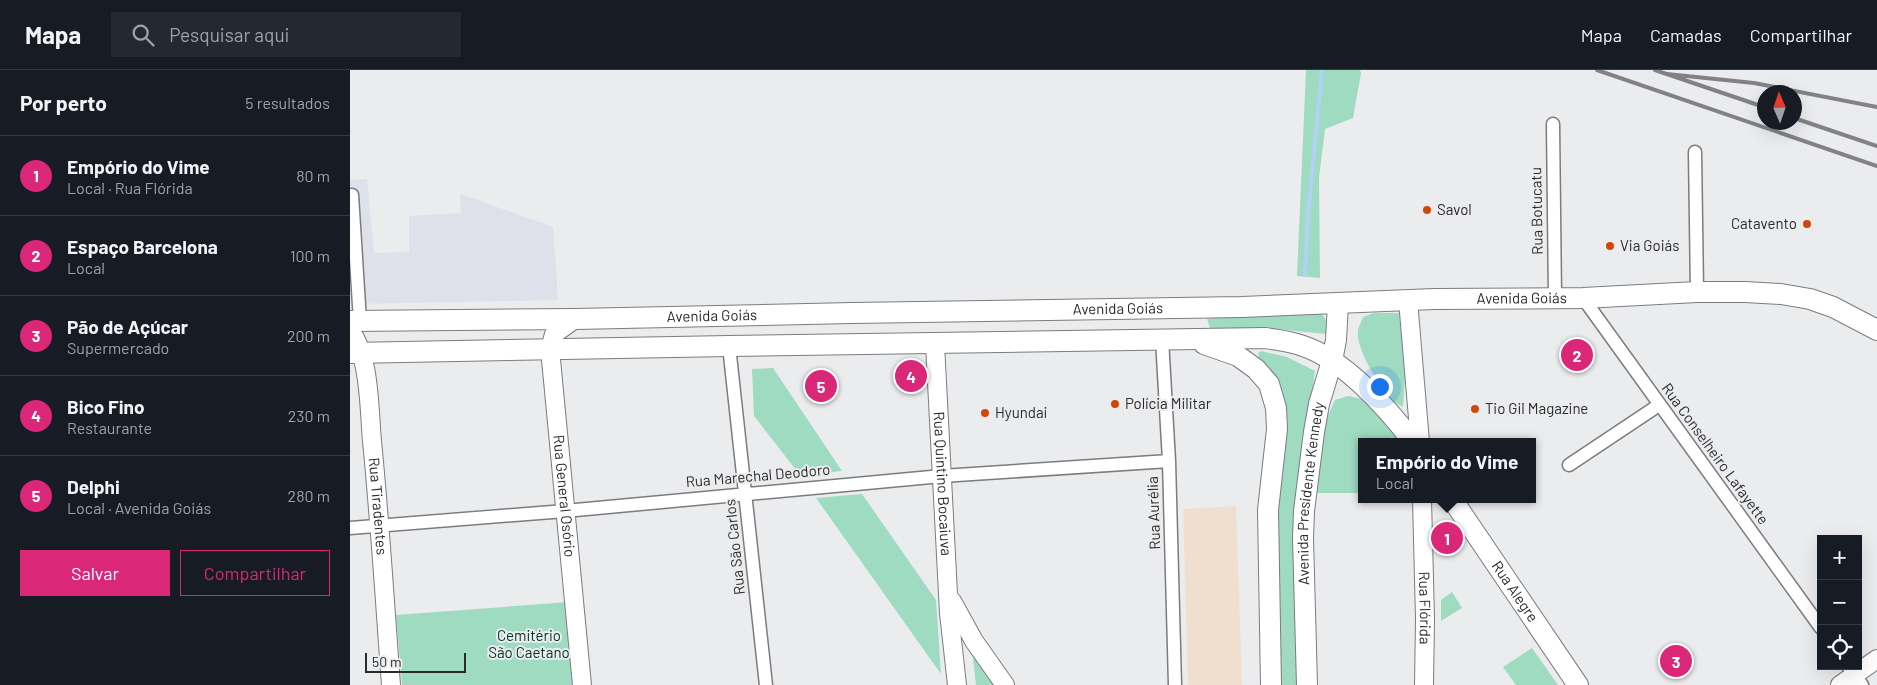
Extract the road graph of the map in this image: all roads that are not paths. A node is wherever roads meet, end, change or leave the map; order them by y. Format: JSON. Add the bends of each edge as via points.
{"nodes":[{"id":1,"x":1553,"y":124,"type":"dead end"},
{"id":2,"x":1695,"y":152,"type":"dead end"},
{"id":3,"x":352,"y":195,"type":"dead end"},
{"id":4,"x":1697,"y":292,"type":"junction"},
{"id":5,"x":1554,"y":298,"type":"junction"},
{"id":6,"x":1583,"y":298,"type":"junction"},
{"id":7,"x":1408,"y":300,"type":"junction"},
{"id":8,"x":1338,"y":303,"type":"junction"},
{"id":9,"x":1242,"y":307,"type":"junction"},
{"id":10,"x":575,"y":319,"type":"junction"},
{"id":11,"x":353,"y":324,"type":"edge"},
{"id":12,"x":1876,"y":328,"type":"edge"},
{"id":13,"x":1162,"y":339,"type":"junction"},
{"id":14,"x":1185,"y":339,"type":"junction"},
{"id":15,"x":935,"y":344,"type":"junction"},
{"id":16,"x":729,"y":346,"type":"junction"},
{"id":17,"x":550,"y":349,"type":"junction"},
{"id":18,"x":356,"y":353,"type":"edge"},
{"id":19,"x":1332,"y":361,"type":"junction"},
{"id":20,"x":1659,"y":405,"type":"junction"},
{"id":21,"x":1409,"y":438,"type":"edge"},
{"id":22,"x":1420,"y":438,"type":"edge"},
{"id":23,"x":1169,"y":461,"type":"junction"},
{"id":24,"x":1569,"y":465,"type":"dead end"},
{"id":25,"x":942,"y":476,"type":"junction"},
{"id":26,"x":746,"y":494,"type":"junction"},
{"id":27,"x":1422,"y":503,"type":"edge"},
{"id":28,"x":1455,"y":503,"type":"edge"},
{"id":29,"x":565,"y":511,"type":"junction"},
{"id":30,"x":380,"y":526,"type":"junction"},
{"id":31,"x":350,"y":528,"type":"edge"},
{"id":32,"x":948,"y":593,"type":"junction"},
{"id":33,"x":1819,"y":625,"type":"edge"},
{"id":34,"x":974,"y":641,"type":"junction"},
{"id":35,"x":953,"y":659,"type":"junction"},
{"id":36,"x":1877,"y":659,"type":"edge"},
{"id":37,"x":1855,"y":675,"type":"edge"},
{"id":38,"x":391,"y":685,"type":"edge"},
{"id":39,"x":582,"y":685,"type":"edge"},
{"id":40,"x":766,"y":685,"type":"edge"},
{"id":41,"x":957,"y":685,"type":"edge"},
{"id":42,"x":1005,"y":685,"type":"edge"},
{"id":43,"x":1175,"y":685,"type":"edge"},
{"id":44,"x":1271,"y":685,"type":"edge"},
{"id":45,"x":1306,"y":685,"type":"edge"},
{"id":46,"x":1424,"y":685,"type":"edge"},
{"id":47,"x":1578,"y":685,"type":"edge"},
{"id":48,"x":1840,"y":685,"type":"edge"}],
"edges":[{"from":1,"to":5,"type":"street","name":"Rua Botucatu"},
{"from":2,"to":4,"type":"street"},
{"from":3,"to":11,"type":"street","name":"Rua Tiradentes"},
{"from":4,"to":6,"type":"main road","name":"Avenida Goiás"},
{"from":4,"to":12,"type":"main road","name":"Avenida Goiás","via":[[1788,295],[1834,307]]},
{"from":5,"to":6,"type":"main road","name":"Avenida Goiás"},
{"from":5,"to":7,"type":"main road","name":"Avenida Goiás"},
{"from":6,"to":20,"type":"street","name":"Rua Conselheiro Lafayette"},
{"from":7,"to":8,"type":"main road","name":"Avenida Goiás"},
{"from":7,"to":22,"type":"street"},
{"from":8,"to":9,"type":"main road","name":"Avenida Goiás"},
{"from":8,"to":19,"type":"main road","name":"Avenida Presidente Kennedy"},
{"from":9,"to":10,"type":"main road","name":"Avenida Goiás"},
{"from":9,"to":13,"type":"main road","via":[[1167,317],[1162,324]]},
{"from":10,"to":11,"type":"main road","name":"Avenida Goiás"},
{"from":10,"to":17,"type":"street","via":[[554,334]]},
{"from":11,"to":18,"type":"street","name":"Rua Tiradentes"},
{"from":13,"to":14,"type":"main road","name":"Avenida Goiás"},
{"from":13,"to":15,"type":"main road","name":"Avenida Goiás"},
{"from":13,"to":23,"type":"street","name":"Rua Aurélia"},
{"from":14,"to":19,"type":"main road","name":"Avenida Goiás","via":[[1281,340],[1302,345]]},
{"from":14,"to":44,"type":"main road","via":[[1220,348],[1256,368],[1269,384],[1276,408],[1277,429],[1268,510]]},
{"from":15,"to":16,"type":"main road","name":"Avenida Goiás"},
{"from":15,"to":25,"type":"street","name":"Rua Quintino Bocaiuva"},
{"from":16,"to":17,"type":"main road","name":"Avenida Goiás"},
{"from":16,"to":26,"type":"street","name":"Rua São Carlos"},
{"from":17,"to":18,"type":"main road","name":"Avenida Goiás"},
{"from":17,"to":29,"type":"street","name":"Rua General Osório"},
{"from":18,"to":30,"type":"street","name":"Rua Tiradentes"},
{"from":19,"to":21,"type":"main road","via":[[1387,411]]},
{"from":19,"to":45,"type":"main road","name":"Avenida Presidente Kennedy","via":[[1319,404],[1304,511]]},
{"from":20,"to":24,"type":"street"},
{"from":20,"to":33,"type":"street","name":"Rua Conselheiro Lafayette"},
{"from":23,"to":25,"type":"street","name":"Rua Marechal Deodoro"},
{"from":23,"to":43,"type":"street","name":"Rua Aurélia"},
{"from":25,"to":26,"type":"street","name":"Rua Marechal Deodoro"},
{"from":25,"to":32,"type":"street","name":"Rua Quintino Bocaiuva"},
{"from":26,"to":29,"type":"street","name":"Rua Marechal Deodoro"},
{"from":26,"to":40,"type":"street","name":"Rua São Carlos"},
{"from":27,"to":46,"type":"street","name":"Rua Flórida"},
{"from":28,"to":47,"type":"main road","name":"Rua Alegre"},
{"from":29,"to":30,"type":"street","name":"Rua Marechal Deodoro"},
{"from":29,"to":39,"type":"street","name":"Rua General Osório"},
{"from":30,"to":31,"type":"street","name":"Rua Marechal Deodoro"},
{"from":30,"to":38,"type":"street","name":"Rua Tiradentes"},
{"from":32,"to":34,"type":"street","name":"Rua Quintino Bocaiuva"},
{"from":32,"to":35,"type":"street","name":"Rua Quintino Bocaiuva"},
{"from":34,"to":35,"type":"street","via":[[962,646]]},
{"from":34,"to":42,"type":"street","name":"Rua Quintino Bocaiuva"},
{"from":35,"to":41,"type":"street","name":"Rua Quintino Bocaiuva"},
{"from":36,"to":37,"type":"street"},
{"from":37,"to":48,"type":"street"}]}
